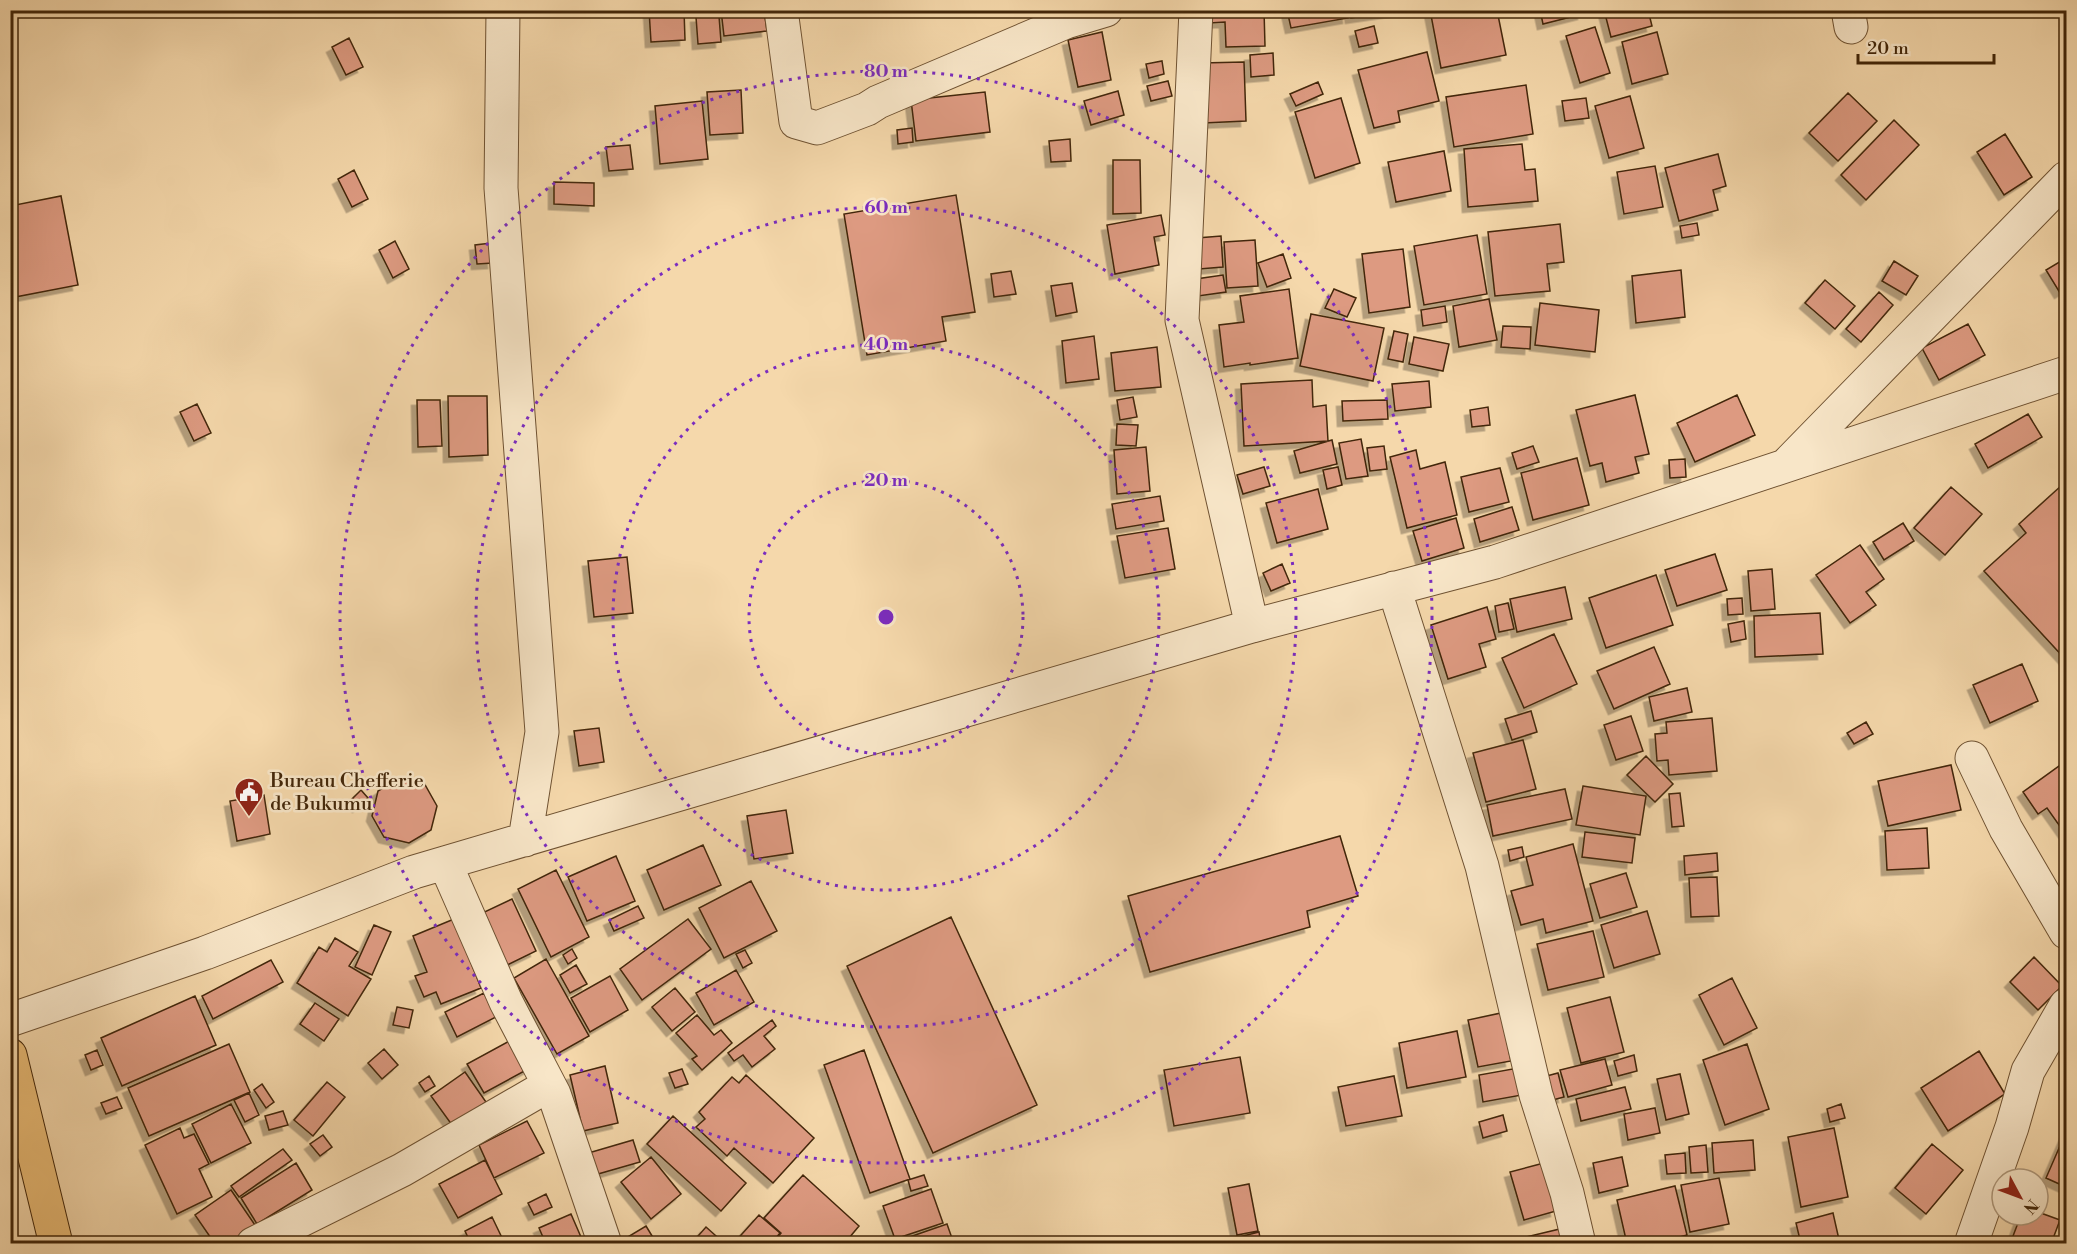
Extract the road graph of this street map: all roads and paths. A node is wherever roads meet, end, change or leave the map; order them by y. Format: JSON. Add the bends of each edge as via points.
{"nodes":[{"id":1,"x":503,"y":10,"type":"edge"},
{"id":2,"x":781,"y":10,"type":"edge"},
{"id":3,"x":1106,"y":10,"type":"edge"},
{"id":4,"x":1196,"y":10,"type":"edge"},
{"id":5,"x":2067,"y":178,"type":"edge"},
{"id":6,"x":2067,"y":373,"type":"edge"},
{"id":7,"x":1784,"y":466,"type":"junction"},
{"id":8,"x":1394,"y":588,"type":"junction"},
{"id":9,"x":1252,"y":626,"type":"junction"},
{"id":10,"x":1972,"y":758,"type":"dead end"},
{"id":11,"x":525,"y":840,"type":"junction"},
{"id":12,"x":445,"y":863,"type":"junction"},
{"id":13,"x":2067,"y":932,"type":"edge"},
{"id":14,"x":2067,"y":1005,"type":"edge"},
{"id":15,"x":10,"y":1020,"type":"edge"},
{"id":16,"x":10,"y":1055,"type":"edge"},
{"id":17,"x":549,"y":1085,"type":"junction"},
{"id":18,"x":56,"y":1244,"type":"edge"},
{"id":19,"x":253,"y":1244,"type":"edge"},
{"id":20,"x":605,"y":1244,"type":"edge"},
{"id":21,"x":1579,"y":1244,"type":"edge"},
{"id":22,"x":1971,"y":1244,"type":"edge"}],
"edges":[{"from":1,"to":11,"type":"street","via":[[501,188],[542,732]]},
{"from":2,"to":3,"type":"street","via":[[796,122],[817,128],[1066,22]]},
{"from":4,"to":9,"type":"street","via":[[1182,320]]},
{"from":5,"to":7,"type":"street"},
{"from":6,"to":7,"type":"street"},
{"from":7,"to":8,"type":"street","via":[[1495,562]]},
{"from":8,"to":9,"type":"street"},
{"from":8,"to":21,"type":"street","via":[[1482,866],[1536,1095]]},
{"from":9,"to":11,"type":"street"},
{"from":10,"to":13,"type":"street","via":[[2006,829]]},
{"from":11,"to":12,"type":"street"},
{"from":12,"to":15,"type":"street"},
{"from":12,"to":17,"type":"street","via":[[506,1002]]},
{"from":14,"to":22,"type":"street","via":[[2028,1071]]},
{"from":16,"to":18,"type":"highway"},
{"from":17,"to":19,"type":"street","via":[[402,1170]]},
{"from":17,"to":20,"type":"street"}]}
